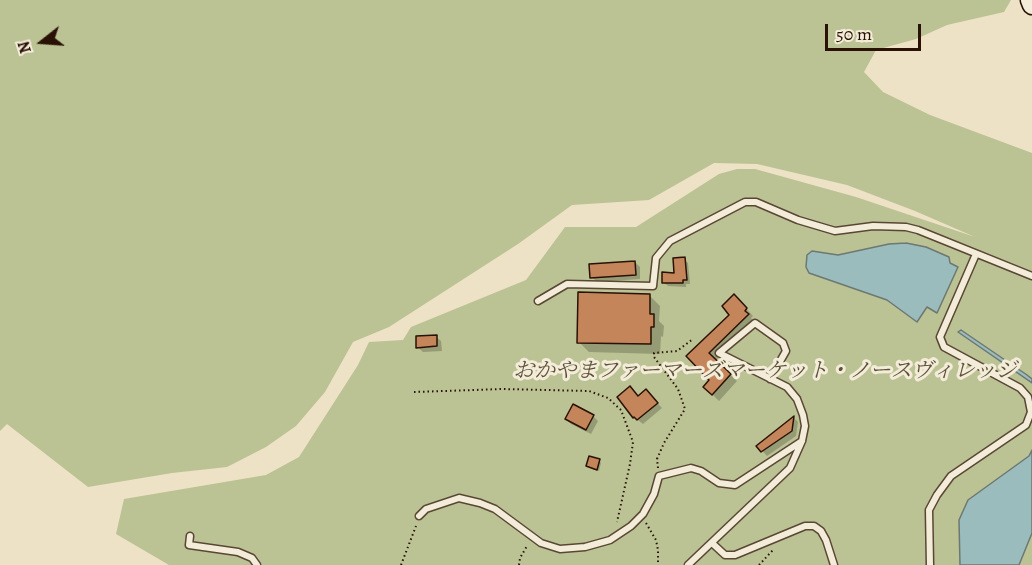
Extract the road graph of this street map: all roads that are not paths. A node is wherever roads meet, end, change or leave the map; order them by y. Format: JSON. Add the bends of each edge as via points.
{"nodes":[{"id":1,"x":1030,"y":0,"type":"edge"},
{"id":2,"x":1032,"y":5,"type":"edge"},
{"id":3,"x":976,"y":254,"type":"junction"},
{"id":4,"x":1032,"y":276,"type":"edge"},
{"id":5,"x":538,"y":302,"type":"dead end"},
{"id":6,"x":770,"y":379,"type":"junction"},
{"id":7,"x":802,"y":441,"type":"junction"},
{"id":8,"x":419,"y":516,"type":"road end"},
{"id":9,"x":190,"y":537,"type":"dead end"},
{"id":10,"x":712,"y":543,"type":"junction"},
{"id":11,"x":257,"y":565,"type":"edge"},
{"id":12,"x":688,"y":565,"type":"edge"},
{"id":13,"x":834,"y":565,"type":"edge"},
{"id":14,"x":930,"y":565,"type":"edge"}],
"edges":[{"from":1,"to":2,"type":"street"},
{"from":3,"to":4,"type":"lane"},
{"from":3,"to":5,"type":"lane","via":[[906,227],[835,231],[756,202],[745,202],[670,241],[656,258],[652,286],[567,284]]},
{"from":3,"to":14,"type":"lane","via":[[940,338],[944,347],[1020,388],[1028,397],[1030,412],[1026,425],[951,476],[937,495],[929,510]]},
{"from":6,"to":6,"type":"lane","via":[[719,353],[755,322],[783,343],[786,351]]},
{"from":6,"to":7,"type":"lane","via":[[787,387],[797,399],[805,426]]},
{"from":7,"to":8,"type":"lane","via":[[735,486],[719,483],[691,468],[659,477],[654,494],[631,526],[585,547],[560,549],[533,537],[495,509],[459,498],[426,509]]},
{"from":7,"to":10,"type":"lane","via":[[790,468]]},
{"from":9,"to":11,"type":"lane","via":[[189,545],[238,552]]},
{"from":10,"to":12,"type":"lane"},
{"from":10,"to":13,"type":"lane","via":[[725,555],[735,555],[805,526],[814,526],[826,540]]}]}
